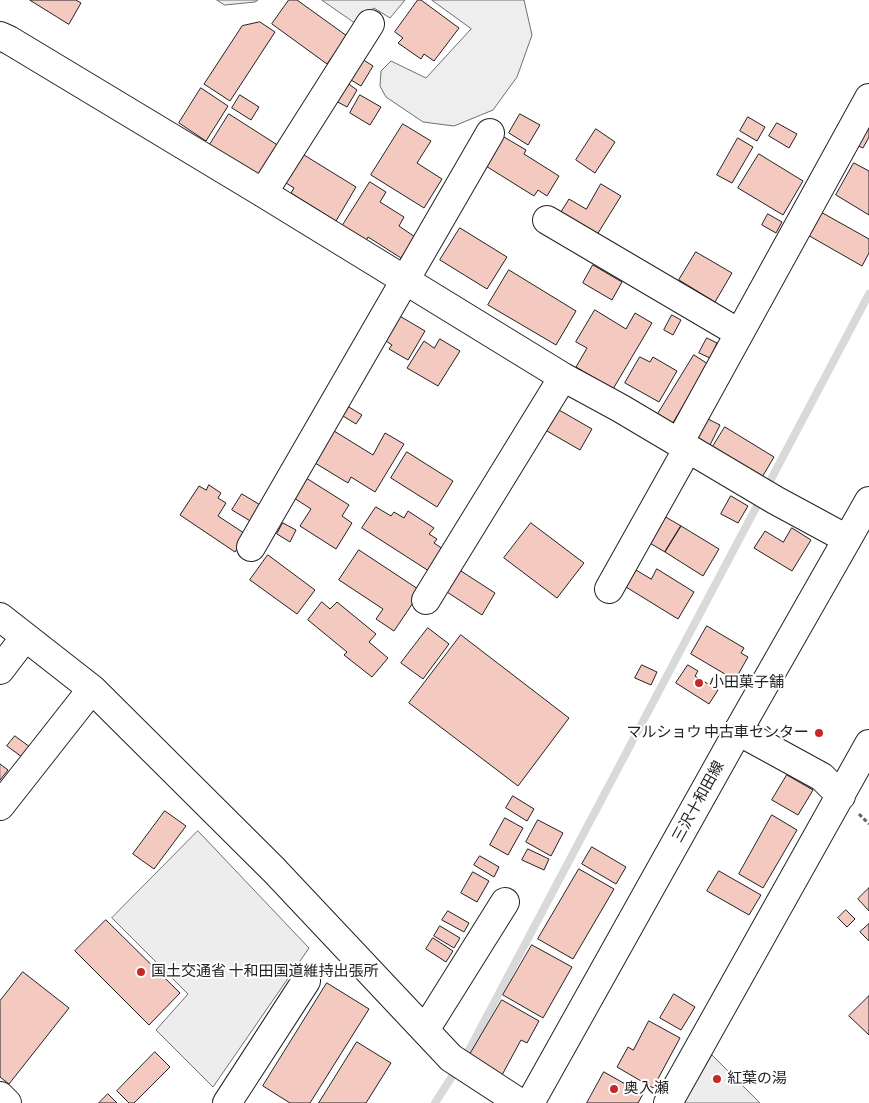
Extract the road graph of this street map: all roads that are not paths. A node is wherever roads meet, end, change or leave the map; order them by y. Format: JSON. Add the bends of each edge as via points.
{"nodes":[{"id":1,"x":370,"y":24,"type":"dead end"},
{"id":2,"x":0,"y":36,"type":"edge"},
{"id":3,"x":869,"y":98,"type":"edge"},
{"id":4,"x":490,"y":133,"type":"dead end"},
{"id":5,"x":263,"y":193,"type":"junction"},
{"id":6,"x":547,"y":220,"type":"dead end"},
{"id":7,"x":405,"y":280,"type":"junction"},
{"id":8,"x":739,"y":333,"type":"junction"},
{"id":9,"x":563,"y":377,"type":"junction"},
{"id":10,"x":683,"y":446,"type":"junction"},
{"id":11,"x":869,"y":501,"type":"edge"},
{"id":12,"x":847,"y":539,"type":"junction"},
{"id":13,"x":251,"y":547,"type":"dead end"},
{"id":14,"x":609,"y":589,"type":"dead end"},
{"id":15,"x":426,"y":600,"type":"dead end"},
{"id":16,"x":0,"y":617,"type":"edge"},
{"id":17,"x":26,"y":637,"type":"junction"},
{"id":18,"x":0,"y":670,"type":"edge"},
{"id":19,"x":92,"y":689,"type":"junction"},
{"id":20,"x":738,"y":731,"type":"junction"},
{"id":21,"x":869,"y":744,"type":"edge"},
{"id":22,"x":841,"y":796,"type":"junction"},
{"id":23,"x":0,"y":806,"type":"edge"},
{"id":24,"x":504,"y":902,"type":"dead end"},
{"id":25,"x":306,"y":981,"type":"dead end"},
{"id":26,"x":425,"y":1030,"type":"junction"},
{"id":27,"x":0,"y":1096,"type":"edge"},
{"id":28,"x":7,"y":1103,"type":"edge"},
{"id":29,"x":227,"y":1103,"type":"edge"},
{"id":30,"x":520,"y":1103,"type":"edge"},
{"id":31,"x":530,"y":1103,"type":"edge"},
{"id":32,"x":668,"y":1103,"type":"edge"}],
"edges":[{"from":1,"to":5,"type":"street"},
{"from":2,"to":5,"type":"street"},
{"from":3,"to":8,"type":"street"},
{"from":4,"to":7,"type":"street"},
{"from":5,"to":7,"type":"street"},
{"from":6,"to":8,"type":"street"},
{"from":7,"to":9,"type":"street"},
{"from":7,"to":13,"type":"street"},
{"from":8,"to":10,"type":"street"},
{"from":9,"to":10,"type":"street"},
{"from":9,"to":15,"type":"street"},
{"from":10,"to":12,"type":"street"},
{"from":10,"to":14,"type":"street"},
{"from":11,"to":12,"type":"street","name":"三沢十和田線"},
{"from":12,"to":20,"type":"street","name":"三沢十和田線"},
{"from":16,"to":17,"type":"street"},
{"from":17,"to":18,"type":"street"},
{"from":17,"to":19,"type":"street"},
{"from":19,"to":23,"type":"street"},
{"from":19,"to":26,"type":"street","via":[[274,870]]},
{"from":20,"to":22,"type":"street","via":[[822,776]]},
{"from":20,"to":31,"type":"street","name":"三沢十和田線"},
{"from":21,"to":22,"type":"street"},
{"from":22,"to":32,"type":"street"},
{"from":24,"to":26,"type":"street"},
{"from":25,"to":29,"type":"street"},
{"from":26,"to":30,"type":"street","via":[[452,1058]]},
{"from":27,"to":28,"type":"street"}]}
